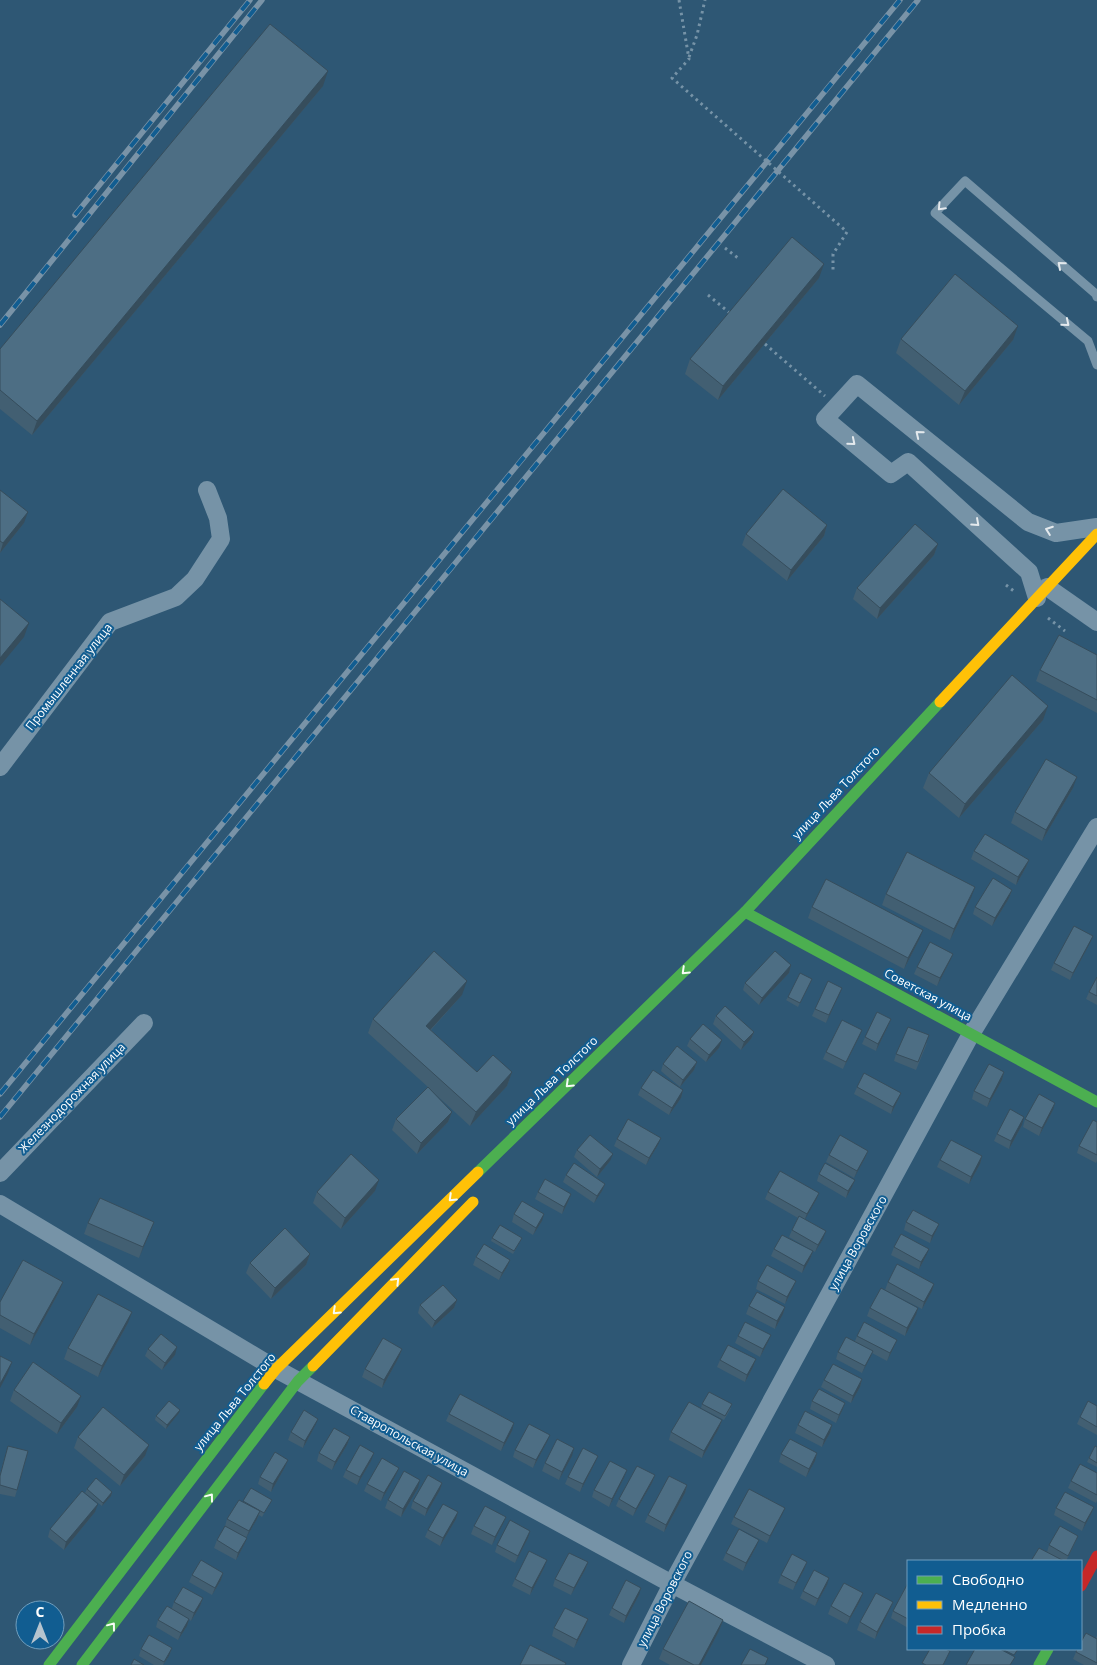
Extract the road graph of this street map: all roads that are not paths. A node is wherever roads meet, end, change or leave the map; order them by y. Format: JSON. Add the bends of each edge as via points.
{"nodes":[{"id":1,"x":1097,"y":298,"type":"edge"},
{"id":2,"x":1097,"y":366,"type":"edge"},
{"id":3,"x":207,"y":490,"type":"dead end"},
{"id":4,"x":1097,"y":528,"type":"edge"},
{"id":5,"x":1097,"y":534,"type":"edge"},
{"id":6,"x":1042,"y":592,"type":"junction"},
{"id":7,"x":1097,"y":622,"type":"edge"},
{"id":8,"x":0,"y":767,"type":"edge"},
{"id":9,"x":1097,"y":827,"type":"edge"},
{"id":10,"x":749,"y":914,"type":"junction"},
{"id":11,"x":654,"y":1016,"type":"dead end"},
{"id":12,"x":144,"y":1023,"type":"dead end"},
{"id":13,"x":971,"y":1034,"type":"junction"},
{"id":14,"x":1097,"y":1102,"type":"edge"},
{"id":15,"x":0,"y":1173,"type":"edge"},
{"id":16,"x":480,"y":1195,"type":"dead end"},
{"id":17,"x":0,"y":1204,"type":"edge"},
{"id":18,"x":276,"y":1369,"type":"junction"},
{"id":19,"x":298,"y":1381,"type":"junction"},
{"id":20,"x":1097,"y":1556,"type":"edge"},
{"id":21,"x":672,"y":1584,"type":"junction"},
{"id":22,"x":1082,"y":1584,"type":"edge"},
{"id":23,"x":1047,"y":1650,"type":"edge"},
{"id":24,"x":49,"y":1665,"type":"edge"},
{"id":25,"x":82,"y":1665,"type":"edge"},
{"id":26,"x":631,"y":1665,"type":"edge"},
{"id":27,"x":826,"y":1665,"type":"edge"},
{"id":28,"x":1039,"y":1665,"type":"edge"}],
"edges":[{"from":1,"to":2,"type":"lane","one_way":true,"via":[[965,182],[935,213],[1088,341]]},
{"from":3,"to":8,"type":"street","name":"Промышленная улица","via":[[218,518],[221,539],[195,579],[176,596],[110,622]]},
{"from":4,"to":6,"type":"street","one_way":true,"via":[[1056,533],[1028,522],[857,384],[825,419],[891,474],[908,462],[1030,572]]},
{"from":5,"to":6,"type":"main road","name":"улица Льва Толстого"},
{"from":6,"to":7,"type":"street"},
{"from":6,"to":10,"type":"main road","name":"улица Льва Толстого"},
{"from":9,"to":13,"type":"street","name":"улица Воровского"},
{"from":10,"to":11,"type":"main road","name":"улица Льва Толстого"},
{"from":10,"to":13,"type":"main road","name":"Советская улица"},
{"from":10,"to":18,"type":"main road","name":"улица Льва Толстого","one_way":true},
{"from":12,"to":15,"type":"street","name":"Железнодорожная улица"},
{"from":13,"to":14,"type":"main road","name":"Советская улица"},
{"from":13,"to":21,"type":"street","name":"улица Воровского"},
{"from":19,"to":16,"type":"main road","one_way":true},
{"from":17,"to":18,"type":"street","name":"Ставропольская улица"},
{"from":18,"to":19,"type":"street","name":"Ставропольская улица"},
{"from":18,"to":24,"type":"main road","name":"улица Льва Толстого"},
{"from":19,"to":21,"type":"street","name":"Ставропольская улица"},
{"from":25,"to":19,"type":"main road","one_way":true},
{"from":20,"to":22,"type":"main road"},
{"from":21,"to":26,"type":"street","name":"улица Воровского"},
{"from":21,"to":27,"type":"street","name":"Ставропольская улица"},
{"from":23,"to":28,"type":"main road"}]}
